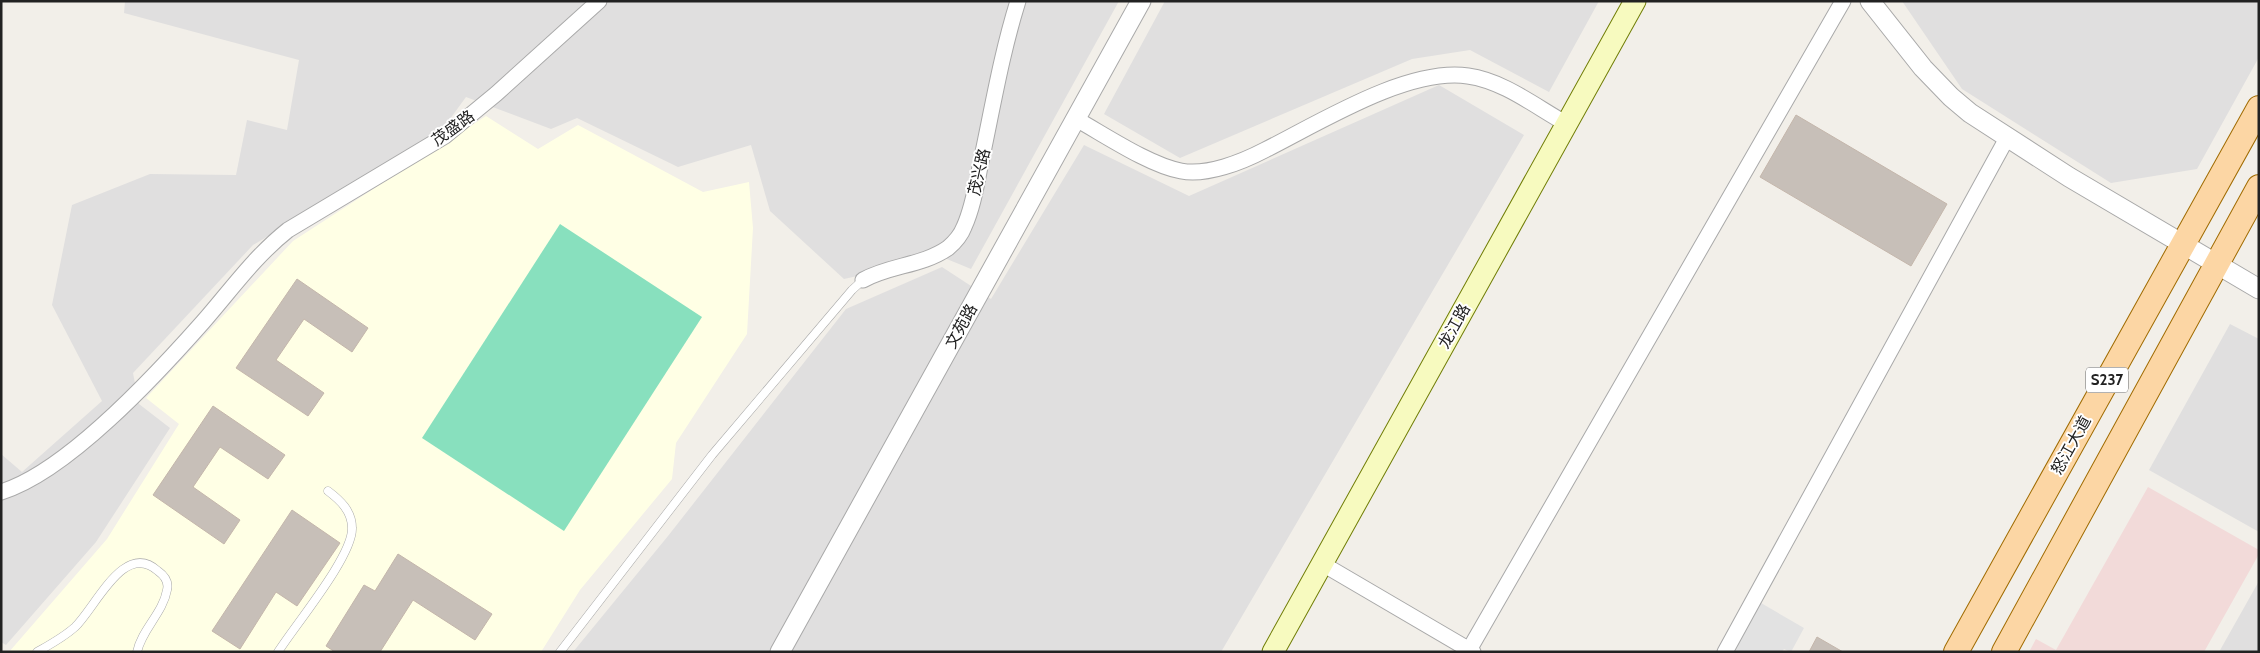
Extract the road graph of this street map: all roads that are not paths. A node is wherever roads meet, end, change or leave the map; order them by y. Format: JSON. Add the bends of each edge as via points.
{"nodes":[{"id":1,"x":599,"y":1,"type":"edge"},
{"id":2,"x":1018,"y":1,"type":"edge"},
{"id":3,"x":1141,"y":1,"type":"edge"},
{"id":4,"x":1635,"y":1,"type":"edge"},
{"id":5,"x":1843,"y":1,"type":"edge"},
{"id":6,"x":1870,"y":1,"type":"edge"},
{"id":7,"x":2259,"y":108,"type":"edge"},
{"id":8,"x":1076,"y":119,"type":"junction"},
{"id":9,"x":1566,"y":124,"type":"junction"},
{"id":10,"x":2007,"y":138,"type":"junction"},
{"id":11,"x":2259,"y":187,"type":"edge"},
{"id":12,"x":2183,"y":244,"type":"junction"},
{"id":13,"x":2214,"y":265,"type":"junction"},
{"id":14,"x":863,"y":280,"type":"joint"},
{"id":15,"x":2259,"y":289,"type":"edge"},
{"id":16,"x":328,"y":491,"type":"dead end"},
{"id":17,"x":1,"y":492,"type":"edge"},
{"id":18,"x":1321,"y":563,"type":"junction"},
{"id":19,"x":1471,"y":651,"type":"edge"},
{"id":20,"x":37,"y":652,"type":"edge"},
{"id":21,"x":137,"y":652,"type":"edge"},
{"id":22,"x":278,"y":652,"type":"edge"},
{"id":23,"x":560,"y":652,"type":"edge"},
{"id":24,"x":780,"y":652,"type":"edge"},
{"id":25,"x":1273,"y":652,"type":"edge"},
{"id":26,"x":1725,"y":652,"type":"edge"},
{"id":27,"x":1956,"y":652,"type":"edge"},
{"id":28,"x":2004,"y":652,"type":"edge"}],
"edges":[{"from":1,"to":17,"type":"street","name":"茂盛路","via":[[444,136],[288,230],[259,255],[197,328],[102,425],[48,468]]},
{"from":2,"to":14,"type":"street","name":"茂兴路","via":[[964,228],[954,243],[938,254]]},
{"from":3,"to":8,"type":"street","name":"文苑路"},
{"from":4,"to":9,"type":"main road","name":"龙江路"},
{"from":5,"to":19,"type":"street"},
{"from":6,"to":10,"type":"street","via":[[1939,86],[1970,113]]},
{"from":7,"to":12,"type":"main road","name":"怒江大道","number":"S237"},
{"from":8,"to":9,"type":"street","via":[[1163,166],[1183,171],[1207,170],[1251,157],[1359,102],[1416,80],[1442,74],[1470,76],[1501,86]]},
{"from":8,"to":24,"type":"street","name":"文苑路"},
{"from":9,"to":18,"type":"main road","name":"龙江路"},
{"from":10,"to":12,"type":"street"},
{"from":10,"to":26,"type":"street"},
{"from":11,"to":13,"type":"main road","number":"S237"},
{"from":12,"to":13,"type":"street"},
{"from":12,"to":27,"type":"main road","name":"怒江大道","number":"S237"},
{"from":13,"to":15,"type":"street"},
{"from":13,"to":28,"type":"main road","number":"S237"},
{"from":14,"to":23,"type":"lane","via":[[712,455]]},
{"from":16,"to":22,"type":"lane","via":[[349,514],[350,541]]},
{"from":18,"to":19,"type":"street"},
{"from":18,"to":25,"type":"main road","name":"龙江路"},
{"from":20,"to":21,"type":"lane","via":[[76,626],[118,572],[143,562],[165,578],[167,590]]}]}
